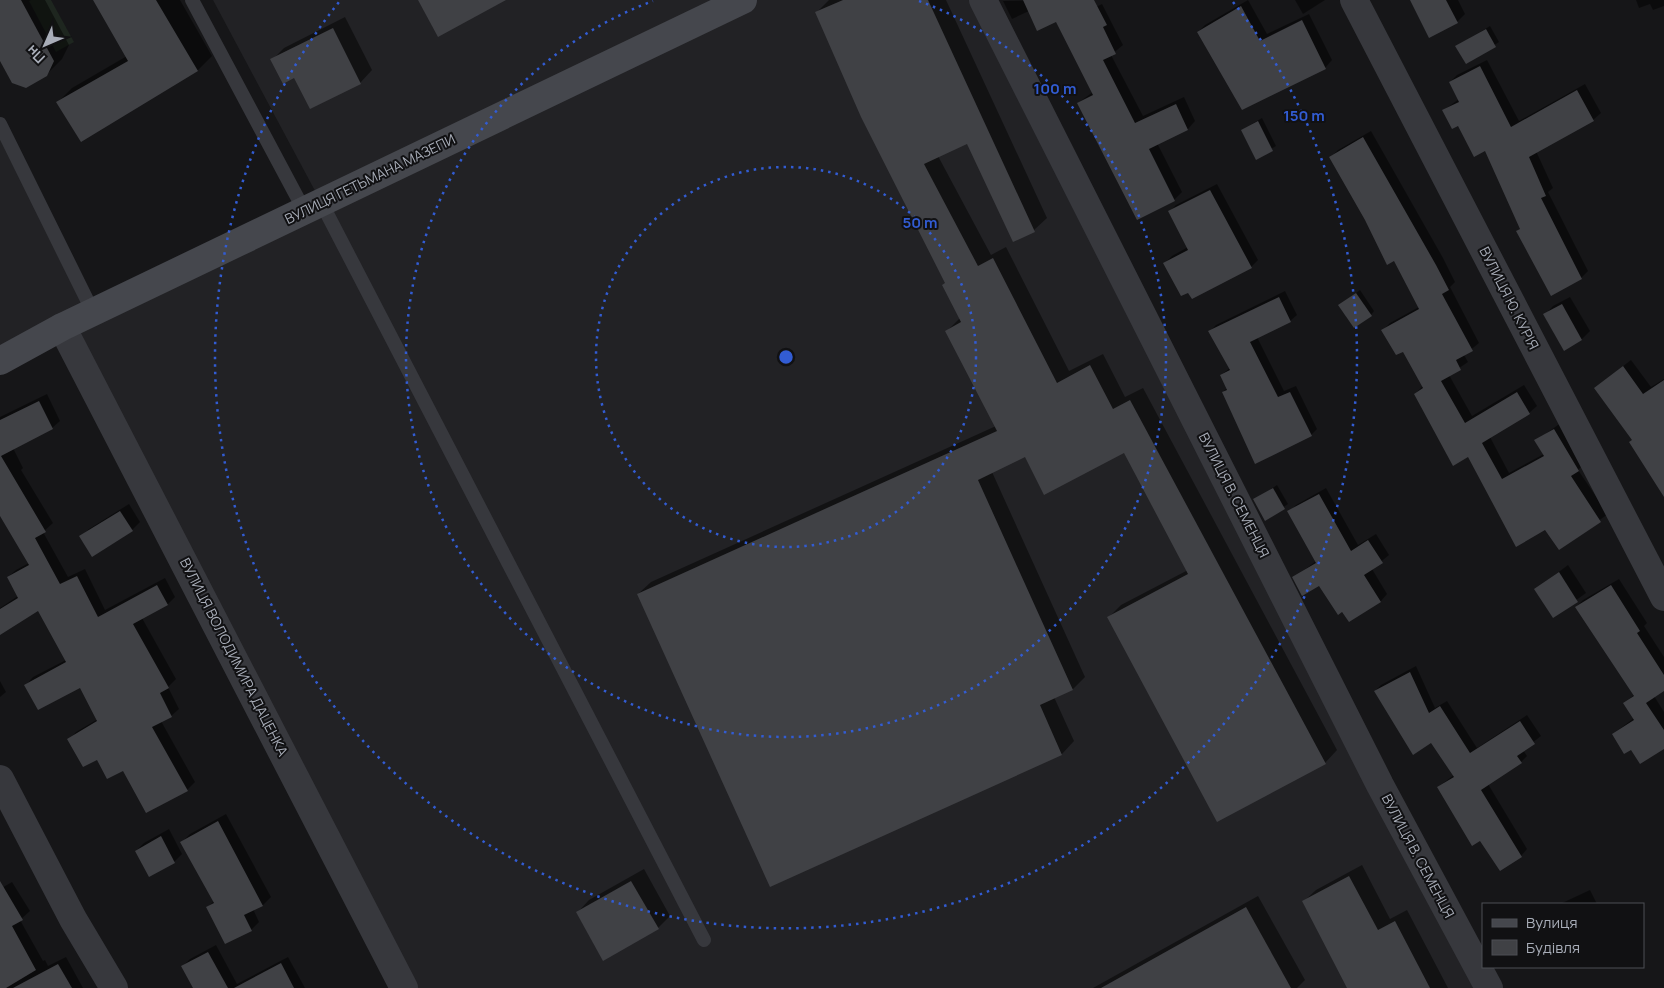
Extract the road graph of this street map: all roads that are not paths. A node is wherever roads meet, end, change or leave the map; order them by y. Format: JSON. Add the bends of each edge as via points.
{"nodes":[{"id":1,"x":192,"y":0,"type":"edge"},
{"id":2,"x":743,"y":0,"type":"edge"},
{"id":3,"x":983,"y":0,"type":"edge"},
{"id":4,"x":1354,"y":0,"type":"edge"},
{"id":5,"x":0,"y":124,"type":"edge"},
{"id":6,"x":313,"y":206,"type":"junction"},
{"id":7,"x":93,"y":312,"type":"junction"},
{"id":8,"x":62,"y":327,"type":"junction"},
{"id":9,"x":0,"y":361,"type":"edge"},
{"id":10,"x":1664,"y":597,"type":"edge"},
{"id":11,"x":0,"y":779,"type":"edge"},
{"id":12,"x":704,"y":940,"type":"dead end"},
{"id":13,"x":114,"y":988,"type":"edge"},
{"id":14,"x":404,"y":988,"type":"edge"},
{"id":15,"x":1489,"y":988,"type":"edge"}],
"edges":[{"from":1,"to":6,"type":"lane"},
{"from":2,"to":6,"type":"street","name":"ВУЛИЦЯ ГЕТЬМАНА МАЗЕПИ"},
{"from":3,"to":15,"type":"street","name":"ВУЛИЦЯ В. СЕМЕНЦЯ","via":[[1380,785]]},
{"from":4,"to":10,"type":"street","name":"ВУЛИЦЯ Ю. КУРІЯ"},
{"from":5,"to":7,"type":"lane"},
{"from":6,"to":7,"type":"street","name":"ВУЛИЦЯ ГЕТЬМАНА МАЗЕПИ"},
{"from":6,"to":12,"type":"lane"},
{"from":7,"to":8,"type":"street","name":"ВУЛИЦЯ ГЕТЬМАНА МАЗЕПИ"},
{"from":8,"to":9,"type":"street","name":"ВУЛИЦЯ ГЕТЬМАНА МАЗЕПИ"},
{"from":8,"to":14,"type":"street","name":"ВУЛИЦЯ ВОЛОДИМИРА ДАЦЕНКА"},
{"from":11,"to":13,"type":"street"}]}
